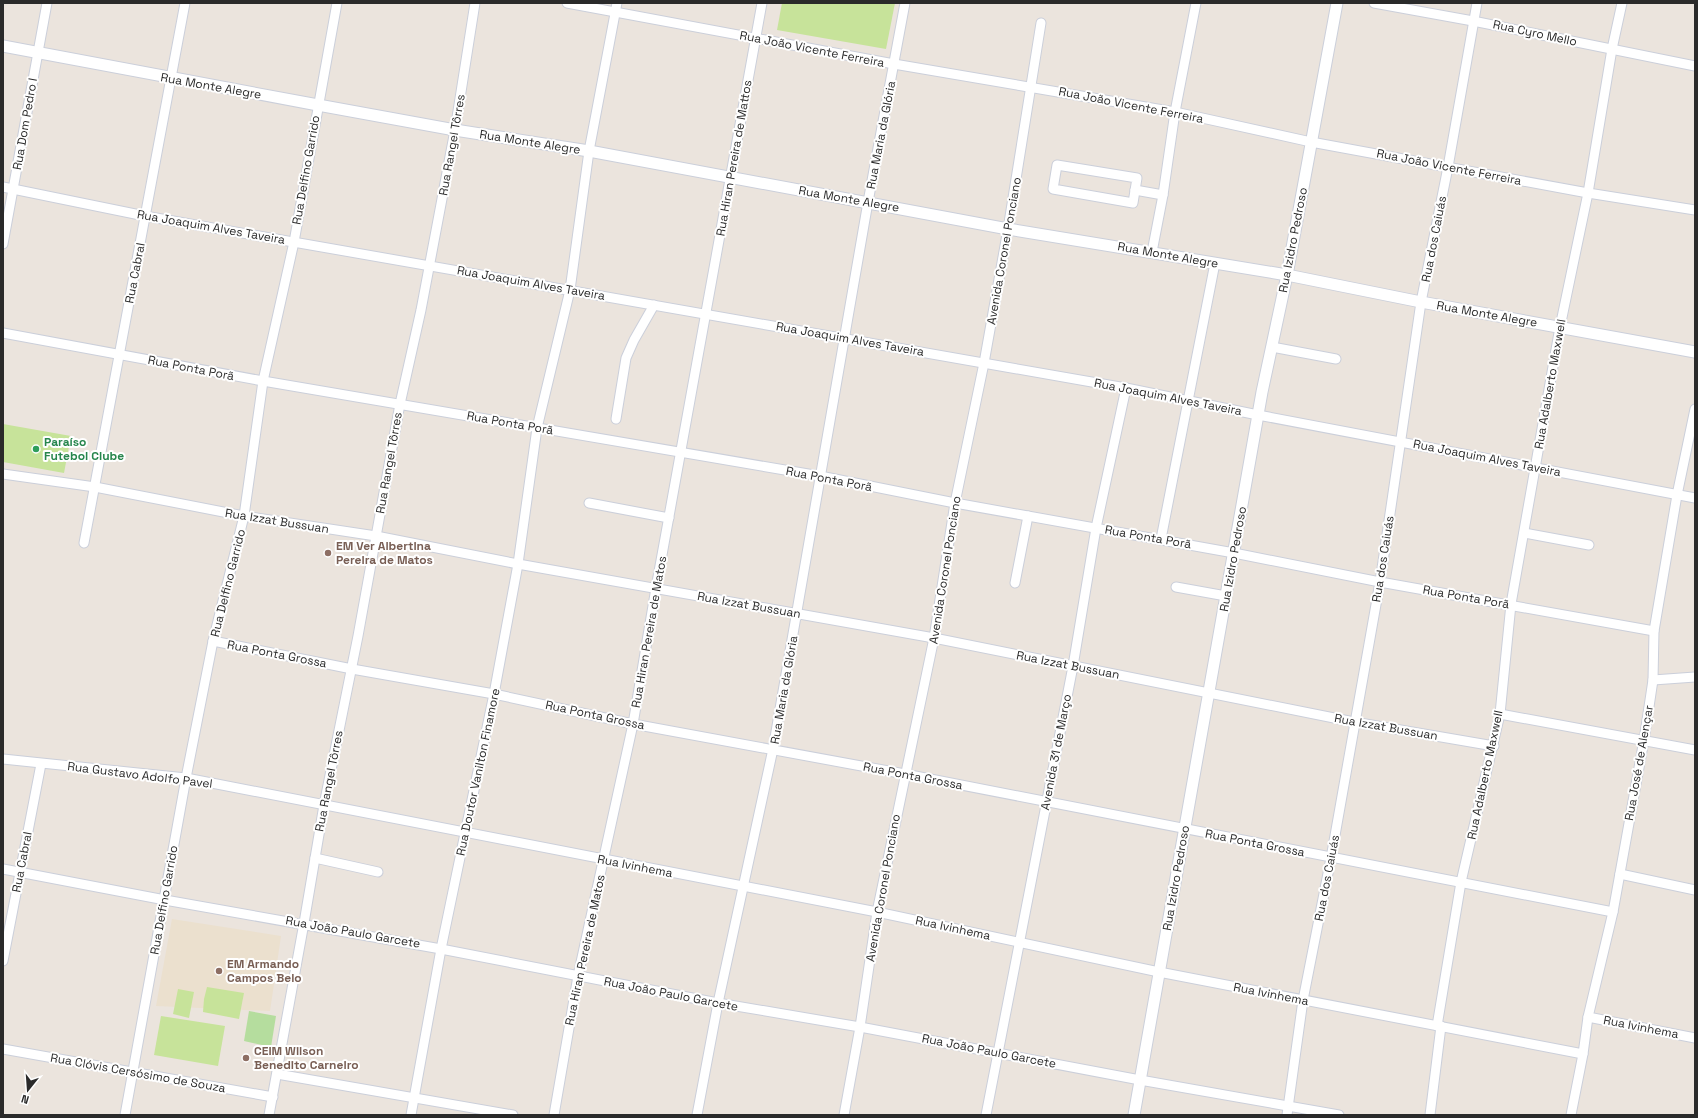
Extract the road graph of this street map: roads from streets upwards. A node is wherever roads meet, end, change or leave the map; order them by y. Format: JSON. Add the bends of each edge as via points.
{"nodes":[{"id":1,"x":47,"y":3,"type":"edge"},
{"id":2,"x":185,"y":3,"type":"edge"},
{"id":3,"x":337,"y":3,"type":"edge"},
{"id":4,"x":475,"y":3,"type":"edge"},
{"id":5,"x":567,"y":3,"type":"edge"},
{"id":6,"x":762,"y":3,"type":"edge"},
{"id":7,"x":905,"y":3,"type":"edge"},
{"id":8,"x":1196,"y":3,"type":"edge"},
{"id":9,"x":1337,"y":3,"type":"edge"},
{"id":10,"x":1374,"y":3,"type":"edge"},
{"id":11,"x":1477,"y":3,"type":"edge"},
{"id":12,"x":1622,"y":3,"type":"edge"},
{"id":13,"x":616,"y":8,"type":"edge"},
{"id":14,"x":1473,"y":21,"type":"junction"},
{"id":15,"x":1041,"y":23,"type":"dead end"},
{"id":16,"x":755,"y":38,"type":"junction"},
{"id":17,"x":3,"y":46,"type":"edge"},
{"id":18,"x":1612,"y":49,"type":"junction"},
{"id":19,"x":38,"y":53,"type":"junction"},
{"id":20,"x":894,"y":64,"type":"junction"},
{"id":21,"x":1695,"y":66,"type":"edge"},
{"id":22,"x":171,"y":78,"type":"junction"},
{"id":23,"x":1031,"y":87,"type":"junction"},
{"id":24,"x":318,"y":105,"type":"junction"},
{"id":25,"x":1175,"y":112,"type":"junction"},
{"id":26,"x":455,"y":130,"type":"junction"},
{"id":27,"x":1311,"y":142,"type":"junction"},
{"id":28,"x":589,"y":151,"type":"junction"},
{"id":29,"x":1448,"y":167,"type":"junction"},
{"id":30,"x":731,"y":178,"type":"junction"},
{"id":31,"x":3,"y":187,"type":"edge"},
{"id":32,"x":14,"y":189,"type":"junction"},
{"id":33,"x":1135,"y":190,"type":"junction"},
{"id":34,"x":1588,"y":193,"type":"junction"},
{"id":35,"x":1163,"y":195,"type":"junction"},
{"id":36,"x":868,"y":202,"type":"junction"},
{"id":37,"x":1695,"y":210,"type":"edge"},
{"id":38,"x":145,"y":216,"type":"junction"},
{"id":39,"x":1008,"y":229,"type":"junction"},
{"id":40,"x":294,"y":242,"type":"junction"},
{"id":41,"x":3,"y":244,"type":"edge"},
{"id":42,"x":1152,"y":252,"type":"junction"},
{"id":43,"x":1215,"y":263,"type":"junction"},
{"id":44,"x":429,"y":265,"type":"junction"},
{"id":45,"x":1287,"y":275,"type":"junction"},
{"id":46,"x":570,"y":290,"type":"junction"},
{"id":47,"x":1421,"y":302,"type":"junction"},
{"id":48,"x":654,"y":305,"type":"junction"},
{"id":49,"x":706,"y":314,"type":"junction"},
{"id":50,"x":1560,"y":327,"type":"junction"},
{"id":51,"x":3,"y":333,"type":"edge"},
{"id":52,"x":844,"y":339,"type":"junction"},
{"id":53,"x":1272,"y":347,"type":"junction"},
{"id":54,"x":1695,"y":352,"type":"edge"},
{"id":55,"x":120,"y":354,"type":"junction"},
{"id":56,"x":1336,"y":359,"type":"dead end"},
{"id":57,"x":984,"y":363,"type":"junction"},
{"id":58,"x":263,"y":381,"type":"junction"},
{"id":59,"x":1126,"y":388,"type":"junction"},
{"id":60,"x":1187,"y":401,"type":"junction"},
{"id":61,"x":400,"y":404,"type":"junction"},
{"id":62,"x":1695,"y":409,"type":"edge"},
{"id":63,"x":1258,"y":415,"type":"junction"},
{"id":64,"x":616,"y":419,"type":"dead end"},
{"id":65,"x":537,"y":428,"type":"junction"},
{"id":66,"x":1401,"y":442,"type":"junction"},
{"id":67,"x":680,"y":453,"type":"junction"},
{"id":68,"x":1535,"y":468,"type":"junction"},
{"id":69,"x":3,"y":474,"type":"edge"},
{"id":70,"x":821,"y":476,"type":"junction"},
{"id":71,"x":95,"y":487,"type":"junction"},
{"id":72,"x":1677,"y":495,"type":"junction"},
{"id":73,"x":1695,"y":498,"type":"edge"},
{"id":74,"x":955,"y":503,"type":"junction"},
{"id":75,"x":589,"y":504,"type":"dead end"},
{"id":76,"x":244,"y":516,"type":"junction"},
{"id":77,"x":1028,"y":516,"type":"junction"},
{"id":78,"x":669,"y":518,"type":"junction"},
{"id":79,"x":1096,"y":528,"type":"junction"},
{"id":80,"x":1524,"y":534,"type":"junction"},
{"id":81,"x":376,"y":536,"type":"junction"},
{"id":82,"x":1161,"y":539,"type":"junction"},
{"id":83,"x":84,"y":543,"type":"dead end"},
{"id":84,"x":1589,"y":545,"type":"dead end"},
{"id":85,"x":1234,"y":552,"type":"junction"},
{"id":86,"x":518,"y":564,"type":"junction"},
{"id":87,"x":1380,"y":582,"type":"junction"},
{"id":88,"x":1015,"y":583,"type":"dead end"},
{"id":89,"x":1176,"y":586,"type":"dead end"},
{"id":90,"x":656,"y":588,"type":"junction"},
{"id":91,"x":1226,"y":596,"type":"junction"},
{"id":92,"x":1511,"y":604,"type":"junction"},
{"id":93,"x":797,"y":614,"type":"junction"},
{"id":94,"x":1654,"y":631,"type":"junction"},
{"id":95,"x":934,"y":638,"type":"junction"},
{"id":96,"x":213,"y":641,"type":"junction"},
{"id":97,"x":1073,"y":666,"type":"junction"},
{"id":98,"x":352,"y":668,"type":"junction"},
{"id":99,"x":1695,"y":677,"type":"edge"},
{"id":100,"x":1653,"y":680,"type":"junction"},
{"id":101,"x":1209,"y":692,"type":"junction"},
{"id":102,"x":494,"y":694,"type":"junction"},
{"id":103,"x":1500,"y":714,"type":"junction"},
{"id":104,"x":1354,"y":722,"type":"junction"},
{"id":105,"x":634,"y":724,"type":"junction"},
{"id":106,"x":1644,"y":740,"type":"junction"},
{"id":107,"x":1494,"y":746,"type":"junction"},
{"id":108,"x":773,"y":749,"type":"junction"},
{"id":109,"x":1695,"y":750,"type":"edge"},
{"id":110,"x":3,"y":759,"type":"edge"},
{"id":111,"x":41,"y":764,"type":"junction"},
{"id":112,"x":905,"y":774,"type":"junction"},
{"id":113,"x":186,"y":778,"type":"junction"},
{"id":114,"x":1046,"y":802,"type":"junction"},
{"id":115,"x":324,"y":805,"type":"junction"},
{"id":116,"x":1185,"y":829,"type":"junction"},
{"id":117,"x":466,"y":832,"type":"junction"},
{"id":118,"x":314,"y":858,"type":"junction"},
{"id":119,"x":1331,"y":858,"type":"junction"},
{"id":120,"x":604,"y":860,"type":"junction"},
{"id":121,"x":3,"y":869,"type":"edge"},
{"id":122,"x":378,"y":872,"type":"dead end"},
{"id":123,"x":20,"y":873,"type":"junction"},
{"id":124,"x":1620,"y":874,"type":"junction"},
{"id":125,"x":1461,"y":882,"type":"junction"},
{"id":126,"x":743,"y":887,"type":"junction"},
{"id":127,"x":1695,"y":890,"type":"edge"},
{"id":128,"x":165,"y":900,"type":"junction"},
{"id":129,"x":877,"y":912,"type":"junction"},
{"id":130,"x":1613,"y":912,"type":"junction"},
{"id":131,"x":304,"y":923,"type":"junction"},
{"id":132,"x":1019,"y":942,"type":"junction"},
{"id":133,"x":441,"y":949,"type":"junction"},
{"id":134,"x":3,"y":961,"type":"edge"},
{"id":135,"x":1159,"y":972,"type":"junction"},
{"id":136,"x":578,"y":976,"type":"junction"},
{"id":137,"x":1304,"y":1000,"type":"junction"},
{"id":138,"x":718,"y":1003,"type":"junction"},
{"id":139,"x":1588,"y":1017,"type":"junction"},
{"id":140,"x":1439,"y":1026,"type":"junction"},
{"id":141,"x":860,"y":1027,"type":"junction"},
{"id":142,"x":1695,"y":1038,"type":"edge"},
{"id":143,"x":3,"y":1049,"type":"edge"},
{"id":144,"x":998,"y":1053,"type":"junction"},
{"id":145,"x":1583,"y":1054,"type":"junction"},
{"id":146,"x":133,"y":1072,"type":"junction"},
{"id":147,"x":277,"y":1074,"type":"junction"},
{"id":148,"x":1140,"y":1080,"type":"junction"},
{"id":149,"x":273,"y":1097,"type":"junction"},
{"id":150,"x":414,"y":1097,"type":"junction"},
{"id":151,"x":1288,"y":1110,"type":"edge"},
{"id":152,"x":125,"y":1115,"type":"edge"},
{"id":153,"x":269,"y":1115,"type":"edge"},
{"id":154,"x":411,"y":1115,"type":"edge"},
{"id":155,"x":513,"y":1115,"type":"edge"},
{"id":156,"x":554,"y":1115,"type":"edge"},
{"id":157,"x":697,"y":1115,"type":"edge"},
{"id":158,"x":844,"y":1115,"type":"edge"},
{"id":159,"x":986,"y":1115,"type":"edge"},
{"id":160,"x":1134,"y":1115,"type":"edge"},
{"id":161,"x":1339,"y":1115,"type":"edge"},
{"id":162,"x":1430,"y":1115,"type":"edge"},
{"id":163,"x":1571,"y":1115,"type":"edge"}],
"edges":[{"from":1,"to":19,"type":"street","name":"Rua Dom Pedro I"},
{"from":2,"to":22,"type":"street","name":"Rua Cabral"},
{"from":3,"to":24,"type":"street","name":"Rua Delfino Garrido"},
{"from":4,"to":26,"type":"street","name":"Rua Rangel Tôrres"},
{"from":5,"to":13,"type":"street","name":"Rua João Vicente Ferreira"},
{"from":6,"to":16,"type":"street","name":"Rua Hiran Pereira de Mattos"},
{"from":7,"to":20,"type":"street","name":"Rua Maria da Glória"},
{"from":8,"to":25,"type":"street"},
{"from":9,"to":27,"type":"street","name":"Rua Izidro Pedroso"},
{"from":10,"to":14,"type":"street","name":"Rua Cyro Mello"},
{"from":11,"to":14,"type":"street","name":"Rua dos Caiuás"},
{"from":12,"to":18,"type":"street","name":"Rua Adalberto Maxwell"},
{"from":13,"to":16,"type":"street","name":"Rua João Vicente Ferreira"},
{"from":13,"to":28,"type":"street","name":"Rua Doutor Vanilton Finamore"},
{"from":14,"to":18,"type":"street","name":"Rua Cyro Mello"},
{"from":14,"to":29,"type":"street","name":"Rua dos Caiuás"},
{"from":15,"to":23,"type":"street","name":"Avenida Coronel Ponciano"},
{"from":16,"to":20,"type":"street","name":"Rua João Vicente Ferreira"},
{"from":16,"to":30,"type":"street","name":"Rua Hiran Pereira de Mattos"},
{"from":17,"to":19,"type":"street","name":"Rua Monte Alegre"},
{"from":18,"to":21,"type":"street","name":"Rua Cyro Mello"},
{"from":18,"to":34,"type":"street","name":"Rua Adalberto Maxwell"},
{"from":19,"to":22,"type":"street","name":"Rua Monte Alegre"},
{"from":19,"to":32,"type":"street","name":"Rua Dom Pedro I"},
{"from":20,"to":23,"type":"street","name":"Rua João Vicente Ferreira"},
{"from":20,"to":36,"type":"street","name":"Rua Maria da Glória"},
{"from":22,"to":24,"type":"street","name":"Rua Monte Alegre"},
{"from":22,"to":38,"type":"street","name":"Rua Cabral"},
{"from":23,"to":25,"type":"street","name":"Rua João Vicente Ferreira"},
{"from":23,"to":39,"type":"street","name":"Avenida Coronel Ponciano"},
{"from":24,"to":26,"type":"street","name":"Rua Monte Alegre"},
{"from":24,"to":40,"type":"street","name":"Rua Delfino Garrido"},
{"from":25,"to":27,"type":"street","name":"Rua João Vicente Ferreira"},
{"from":25,"to":35,"type":"street"},
{"from":26,"to":28,"type":"street","name":"Rua Monte Alegre"},
{"from":26,"to":44,"type":"street","name":"Rua Rangel Tôrres"},
{"from":27,"to":29,"type":"street","name":"Rua João Vicente Ferreira"},
{"from":27,"to":45,"type":"street","name":"Rua Izidro Pedroso"},
{"from":28,"to":30,"type":"street","name":"Rua Monte Alegre"},
{"from":28,"to":46,"type":"street","name":"Rua Doutor Vanilton Finamore"},
{"from":29,"to":34,"type":"street","name":"Rua João Vicente Ferreira"},
{"from":29,"to":47,"type":"street","name":"Rua dos Caiuás"},
{"from":30,"to":36,"type":"street","name":"Rua Monte Alegre"},
{"from":30,"to":49,"type":"street","name":"Rua Hiran Pereira de Mattos"},
{"from":31,"to":32,"type":"street","name":"Rua Joaquim Alves Taveira"},
{"from":32,"to":38,"type":"street","name":"Rua Joaquim Alves Taveira"},
{"from":32,"to":41,"type":"street","name":"Rua Dom Pedro I"},
{"from":33,"to":33,"type":"street","via":[[1138,178],[1057,165],[1053,189],[1133,203]]},
{"from":33,"to":35,"type":"street"},
{"from":34,"to":37,"type":"street","name":"Rua João Vicente Ferreira"},
{"from":34,"to":50,"type":"street","name":"Rua Adalberto Maxwell"},
{"from":35,"to":42,"type":"street"},
{"from":36,"to":39,"type":"street","name":"Rua Monte Alegre"},
{"from":36,"to":52,"type":"street","name":"Rua Maria da Glória"},
{"from":38,"to":40,"type":"street","name":"Rua Joaquim Alves Taveira"},
{"from":38,"to":55,"type":"street","name":"Rua Cabral"},
{"from":39,"to":42,"type":"street","name":"Rua Monte Alegre"},
{"from":39,"to":57,"type":"street","name":"Avenida Coronel Ponciano"},
{"from":40,"to":44,"type":"street","name":"Rua Joaquim Alves Taveira"},
{"from":40,"to":58,"type":"street","name":"Rua Delfino Garrido"},
{"from":42,"to":43,"type":"street","name":"Rua Monte Alegre"},
{"from":43,"to":45,"type":"street","name":"Rua Monte Alegre"},
{"from":43,"to":60,"type":"street"},
{"from":44,"to":46,"type":"street","name":"Rua Joaquim Alves Taveira"},
{"from":44,"to":61,"type":"street","name":"Rua Rangel Tôrres"},
{"from":45,"to":47,"type":"street","name":"Rua Monte Alegre"},
{"from":45,"to":53,"type":"street","name":"Rua Izidro Pedroso"},
{"from":46,"to":48,"type":"street","name":"Rua Joaquim Alves Taveira"},
{"from":46,"to":65,"type":"street","name":"Rua Doutor Vanilton Finamore"},
{"from":47,"to":50,"type":"street","name":"Rua Monte Alegre"},
{"from":47,"to":66,"type":"street","name":"Rua dos Caiuás"},
{"from":48,"to":49,"type":"street","name":"Rua Joaquim Alves Taveira"},
{"from":48,"to":64,"type":"street","via":[[626,358]]},
{"from":49,"to":52,"type":"street","name":"Rua Joaquim Alves Taveira"},
{"from":49,"to":67,"type":"street","name":"Rua Hiran Pereira de Matos"},
{"from":50,"to":54,"type":"street","name":"Rua Monte Alegre"},
{"from":50,"to":68,"type":"street","name":"Rua Adalberto Maxwell"},
{"from":51,"to":55,"type":"street","name":"Rua Ponta Porã"},
{"from":52,"to":57,"type":"street","name":"Rua Joaquim Alves Taveira"},
{"from":52,"to":70,"type":"street","name":"Rua Maria da Glória"},
{"from":53,"to":56,"type":"street"},
{"from":53,"to":63,"type":"street","name":"Rua Izidro Pedroso"},
{"from":55,"to":58,"type":"street","name":"Rua Ponta Porã"},
{"from":55,"to":71,"type":"street","name":"Rua Cabral"},
{"from":57,"to":59,"type":"street","name":"Rua Joaquim Alves Taveira"},
{"from":57,"to":74,"type":"street","name":"Avenida Coronel Ponciano"},
{"from":58,"to":61,"type":"street","name":"Rua Ponta Porã"},
{"from":58,"to":76,"type":"street","name":"Rua Delfino Garrido"},
{"from":59,"to":60,"type":"street","name":"Rua Joaquim Alves Taveira"},
{"from":59,"to":79,"type":"street","name":"Avenida 31 de Março"},
{"from":60,"to":63,"type":"street","name":"Rua Joaquim Alves Taveira"},
{"from":60,"to":82,"type":"street"},
{"from":61,"to":65,"type":"street","name":"Rua Ponta Porã"},
{"from":61,"to":81,"type":"street","name":"Rua Rangel Tôrres"},
{"from":62,"to":72,"type":"street","name":"Rua José de Alençar"},
{"from":63,"to":66,"type":"street","name":"Rua Joaquim Alves Taveira"},
{"from":63,"to":85,"type":"street","name":"Rua Izidro Pedroso"},
{"from":65,"to":67,"type":"street","name":"Rua Ponta Porã"},
{"from":65,"to":86,"type":"street","name":"Rua Doutor Vanilton Finamore"},
{"from":66,"to":68,"type":"street","name":"Rua Joaquim Alves Taveira"},
{"from":66,"to":87,"type":"street","name":"Rua dos Caiuás"},
{"from":67,"to":70,"type":"street","name":"Rua Ponta Porã"},
{"from":67,"to":78,"type":"street","name":"Rua Hiran Pereira de Matos"},
{"from":68,"to":72,"type":"street","name":"Rua Joaquim Alves Taveira"},
{"from":68,"to":80,"type":"street","name":"Rua Adalberto Maxwell"},
{"from":69,"to":71,"type":"street","name":"Rua Izzat Bussuan"},
{"from":70,"to":74,"type":"street","name":"Rua Ponta Porã"},
{"from":70,"to":93,"type":"street","name":"Rua Maria da Glória"},
{"from":71,"to":76,"type":"street","name":"Rua Izzat Bussuan"},
{"from":71,"to":83,"type":"street","name":"Rua Cabral"},
{"from":72,"to":73,"type":"street","name":"Rua Joaquim Alves Taveira"},
{"from":72,"to":94,"type":"street","name":"Rua José de Alençar"},
{"from":74,"to":77,"type":"street","name":"Rua Ponta Porã"},
{"from":74,"to":95,"type":"street","name":"Avenida Coronel Ponciano"},
{"from":75,"to":78,"type":"street"},
{"from":76,"to":81,"type":"street","name":"Rua Izzat Bussuan"},
{"from":76,"to":96,"type":"street","name":"Rua Delfino Garrido"},
{"from":77,"to":79,"type":"street","name":"Rua Ponta Porã"},
{"from":77,"to":88,"type":"street"},
{"from":78,"to":90,"type":"street","name":"Rua Hiran Pereira de Matos"},
{"from":79,"to":82,"type":"street","name":"Rua Ponta Porã"},
{"from":79,"to":97,"type":"street","name":"Avenida 31 de Março"},
{"from":80,"to":84,"type":"street"},
{"from":80,"to":92,"type":"street","name":"Rua Adalberto Maxwell"},
{"from":81,"to":86,"type":"street","name":"Rua Izzat Bussuan"},
{"from":81,"to":98,"type":"street","name":"Rua Rangel Tôrres"},
{"from":82,"to":85,"type":"street","name":"Rua Ponta Porã"},
{"from":85,"to":87,"type":"street","name":"Rua Ponta Porã"},
{"from":85,"to":91,"type":"street","name":"Rua Izidro Pedroso"},
{"from":86,"to":90,"type":"street","name":"Rua Izzat Bussuan"},
{"from":86,"to":102,"type":"street","name":"Rua Doutor Vanilton Finamore"},
{"from":87,"to":92,"type":"street","name":"Rua Ponta Porã"},
{"from":87,"to":104,"type":"street","name":"Rua dos Caiuás"},
{"from":89,"to":91,"type":"street"},
{"from":90,"to":93,"type":"street","name":"Rua Izzat Bussuan"},
{"from":90,"to":105,"type":"street","name":"Rua Hiran Pereira de Matos"},
{"from":91,"to":101,"type":"street","name":"Rua Izidro Pedroso"},
{"from":92,"to":94,"type":"street","name":"Rua Ponta Porã"},
{"from":92,"to":103,"type":"street","name":"Rua Adalberto Maxwell"},
{"from":93,"to":95,"type":"street","name":"Rua Izzat Bussuan"},
{"from":93,"to":108,"type":"street","name":"Rua Maria da Glória"},
{"from":94,"to":100,"type":"street","name":"Rua José de Alençar"},
{"from":95,"to":97,"type":"street","name":"Rua Izzat Bussuan"},
{"from":95,"to":112,"type":"street","name":"Avenida Coronel Ponciano"},
{"from":96,"to":98,"type":"street","name":"Rua Ponta Grossa"},
{"from":96,"to":113,"type":"street","name":"Rua Delfino Garrido"},
{"from":97,"to":101,"type":"street","name":"Rua Izzat Bussuan"},
{"from":97,"to":114,"type":"street","name":"Avenida 31 de Março"},
{"from":98,"to":102,"type":"street","name":"Rua Ponta Grossa"},
{"from":98,"to":115,"type":"street","name":"Rua Rangel Tôrres"},
{"from":99,"to":100,"type":"street"},
{"from":100,"to":106,"type":"street","name":"Rua José de Alençar"},
{"from":101,"to":104,"type":"street","name":"Rua Izzat Bussuan"},
{"from":101,"to":116,"type":"street","name":"Rua Izidro Pedroso"},
{"from":102,"to":105,"type":"street","name":"Rua Ponta Grossa"},
{"from":102,"to":117,"type":"street","name":"Rua Doutor Vanilton Finamore"},
{"from":103,"to":106,"type":"street"},
{"from":103,"to":107,"type":"street","name":"Rua Adalberto Maxwell"},
{"from":104,"to":107,"type":"street","name":"Rua Izzat Bussuan"},
{"from":104,"to":119,"type":"street","name":"Rua dos Caiuás"},
{"from":105,"to":108,"type":"street","name":"Rua Ponta Grossa"},
{"from":105,"to":120,"type":"street","name":"Rua Hiran Pereira de Matos"},
{"from":106,"to":109,"type":"street"},
{"from":106,"to":124,"type":"street","name":"Rua José de Alençar"},
{"from":107,"to":125,"type":"street","name":"Rua Adalberto Maxwell"},
{"from":108,"to":112,"type":"street","name":"Rua Ponta Grossa"},
{"from":108,"to":126,"type":"street","name":"Rua Maria da Glória"},
{"from":110,"to":111,"type":"street","name":"Rua Gustavo Adolfo Pavel"},
{"from":111,"to":113,"type":"street","name":"Rua Gustavo Adolfo Pavel"},
{"from":111,"to":123,"type":"street","name":"Rua Cabral"},
{"from":112,"to":114,"type":"street","name":"Rua Ponta Grossa"},
{"from":112,"to":129,"type":"street","name":"Avenida Coronel Ponciano"},
{"from":113,"to":115,"type":"street","name":"Rua Gustavo Adolfo Pavel"},
{"from":113,"to":128,"type":"street","name":"Rua Delfino Garrido"},
{"from":114,"to":116,"type":"street","name":"Rua Ponta Grossa"},
{"from":114,"to":132,"type":"street","name":"Avenida 31 de Março"},
{"from":115,"to":117,"type":"street","name":"Rua Ivinhema"},
{"from":115,"to":118,"type":"street","name":"Rua Rangel Tôrres"},
{"from":116,"to":119,"type":"street","name":"Rua Ponta Grossa"},
{"from":116,"to":135,"type":"street","name":"Rua Izidro Pedroso"},
{"from":117,"to":120,"type":"street","name":"Rua Ivinhema"},
{"from":117,"to":133,"type":"street","name":"Rua Doutor Vanilton Finamore"},
{"from":118,"to":122,"type":"street"},
{"from":118,"to":131,"type":"street","name":"Rua Rangel Tôrres"},
{"from":119,"to":125,"type":"street","name":"Rua Ponta Grossa"},
{"from":119,"to":137,"type":"street","name":"Rua dos Caiuás"},
{"from":120,"to":126,"type":"street","name":"Rua Ivinhema"},
{"from":120,"to":136,"type":"street","name":"Rua Hiran Pereira de Matos"},
{"from":121,"to":123,"type":"street","name":"Rua João Paulo Garcete"},
{"from":123,"to":128,"type":"street","name":"Rua João Paulo Garcete"},
{"from":123,"to":134,"type":"street","name":"Rua Cabral"},
{"from":124,"to":127,"type":"street"},
{"from":124,"to":130,"type":"street","name":"Rua José de Alençar"},
{"from":125,"to":130,"type":"street","name":"Rua Ponta Grossa"},
{"from":125,"to":140,"type":"street","name":"Rua Adalberto Maxwell"},
{"from":126,"to":129,"type":"street","name":"Rua Ivinhema"},
{"from":126,"to":138,"type":"street","name":"Rua Maria da Glória"},
{"from":128,"to":131,"type":"street","name":"Rua João Paulo Garcete"},
{"from":128,"to":146,"type":"street","name":"Rua Delfino Garrido"},
{"from":129,"to":132,"type":"street","name":"Rua Ivinhema"},
{"from":129,"to":141,"type":"street","name":"Avenida Coronel Ponciano"},
{"from":130,"to":139,"type":"street","name":"Rua José de Alençar"},
{"from":131,"to":133,"type":"street","name":"Rua João Paulo Garcete"},
{"from":131,"to":147,"type":"street","name":"Rua Rangel Tôrres"},
{"from":132,"to":135,"type":"street","name":"Rua Ivinhema"},
{"from":132,"to":144,"type":"street","name":"Avenida 31 de Março"},
{"from":133,"to":136,"type":"street","name":"Rua João Paulo Garcete"},
{"from":133,"to":150,"type":"street","name":"Rua Doutor Vanilton Finamore"},
{"from":135,"to":137,"type":"street","name":"Rua Ivinhema"},
{"from":135,"to":148,"type":"street","name":"Rua Izidro Pedroso"},
{"from":136,"to":138,"type":"street","name":"Rua João Paulo Garcete"},
{"from":136,"to":156,"type":"street","name":"Rua Hiran Pereira de Matos"},
{"from":137,"to":140,"type":"street","name":"Rua Ivinhema"},
{"from":137,"to":151,"type":"street","name":"Rua dos Caiuás"},
{"from":138,"to":141,"type":"street","name":"Rua João Paulo Garcete"},
{"from":138,"to":157,"type":"street","name":"Rua Maria da Glória"},
{"from":139,"to":142,"type":"street","name":"Rua Ivinhema"},
{"from":139,"to":145,"type":"street","name":"Rua José de Alençar"},
{"from":140,"to":145,"type":"street","name":"Rua Ivinhema"},
{"from":140,"to":162,"type":"street","name":"Rua Adalberto Maxwell"},
{"from":141,"to":144,"type":"street","name":"Rua João Paulo Garcete"},
{"from":141,"to":158,"type":"street","name":"Avenida Coronel Ponciano"},
{"from":143,"to":146,"type":"street","name":"Rua Clóvis Cersósimo de Souza"},
{"from":144,"to":148,"type":"street","name":"Rua João Paulo Garcete"},
{"from":144,"to":159,"type":"street","name":"Avenida 31 de Março"},
{"from":145,"to":163,"type":"street","name":"Rua José de Alençar"},
{"from":146,"to":149,"type":"street","name":"Rua Clóvis Cersósimo de Souza"},
{"from":146,"to":152,"type":"street","name":"Rua Delfino Garrido"},
{"from":147,"to":149,"type":"street","name":"Rua Rangel Tôrres"},
{"from":147,"to":150,"type":"street"},
{"from":148,"to":151,"type":"street","name":"Rua João Paulo Garcete"},
{"from":148,"to":160,"type":"street","name":"Rua Izidro Pedroso"},
{"from":149,"to":153,"type":"street","name":"Rua Rangel Tôrres"},
{"from":150,"to":154,"type":"street","name":"Rua Doutor Vanilton Finamore"},
{"from":150,"to":155,"type":"street"},
{"from":151,"to":161,"type":"street","name":"Rua João Paulo Garcete"}]}
